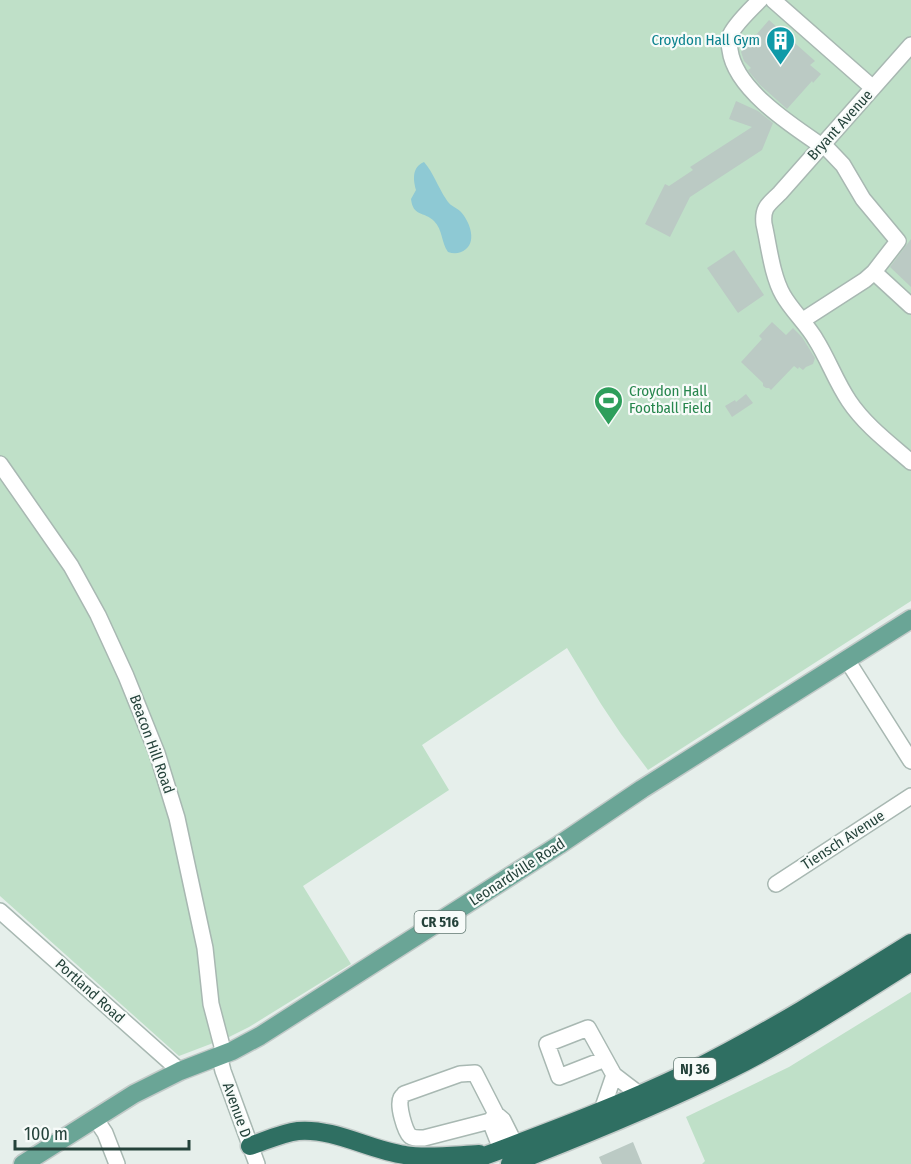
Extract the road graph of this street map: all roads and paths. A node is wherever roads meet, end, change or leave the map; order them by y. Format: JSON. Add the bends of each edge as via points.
{"nodes":[{"id":1,"x":760,"y":0,"type":"edge"},
{"id":2,"x":773,"y":0,"type":"edge"},
{"id":3,"x":911,"y":45,"type":"edge"},
{"id":4,"x":873,"y":88,"type":"junction"},
{"id":5,"x":823,"y":145,"type":"junction"},
{"id":6,"x":874,"y":272,"type":"junction"},
{"id":7,"x":911,"y":306,"type":"edge"},
{"id":8,"x":803,"y":320,"type":"junction"},
{"id":9,"x":911,"y":462,"type":"edge"},
{"id":10,"x":0,"y":464,"type":"edge"},
{"id":11,"x":911,"y":619,"type":"edge"},
{"id":12,"x":847,"y":660,"type":"junction"},
{"id":13,"x":911,"y":761,"type":"edge"},
{"id":14,"x":911,"y":796,"type":"edge"},
{"id":15,"x":776,"y":884,"type":"dead end"},
{"id":16,"x":0,"y":911,"type":"edge"},
{"id":17,"x":911,"y":943,"type":"edge"},
{"id":18,"x":911,"y":962,"type":"edge"},
{"id":19,"x":222,"y":1056,"type":"junction"},
{"id":20,"x":605,"y":1059,"type":"dead end"},
{"id":21,"x":180,"y":1071,"type":"junction"},
{"id":22,"x":614,"y":1075,"type":"junction"},
{"id":23,"x":639,"y":1094,"type":"junction"},
{"id":24,"x":602,"y":1110,"type":"junction"},
{"id":25,"x":95,"y":1118,"type":"junction"},
{"id":26,"x":493,"y":1118,"type":"junction"},
{"id":27,"x":250,"y":1146,"type":"junction"},
{"id":28,"x":504,"y":1153,"type":"edge"},
{"id":29,"x":23,"y":1164,"type":"edge"},
{"id":30,"x":117,"y":1164,"type":"edge"},
{"id":31,"x":257,"y":1164,"type":"edge"},
{"id":32,"x":463,"y":1164,"type":"edge"}],
"edges":[{"from":1,"to":5,"type":"street","via":[[730,35],[734,64],[755,94]]},
{"from":2,"to":4,"type":"street"},
{"from":3,"to":4,"type":"street","name":"Bryant Avenue"},
{"from":4,"to":5,"type":"street","name":"Bryant Avenue"},
{"from":5,"to":6,"type":"street","via":[[843,165],[863,199],[898,241]]},
{"from":5,"to":8,"type":"street","name":"Bryant Avenue","via":[[764,211],[778,284]]},
{"from":6,"to":7,"type":"street"},
{"from":6,"to":8,"type":"street"},
{"from":8,"to":9,"type":"street","via":[[855,409]]},
{"from":10,"to":19,"type":"street","name":"Beacon Hill Road","via":[[71,566],[143,715],[187,859]]},
{"from":11,"to":12,"type":"main road","name":"Leonardville Road","number":"CR 516"},
{"from":12,"to":13,"type":"street"},
{"from":12,"to":19,"type":"main road","name":"Leonardville Road","number":"CR 516","via":[[295,1014]]},
{"from":14,"to":15,"type":"street","name":"Tiensch Avenue"},
{"from":16,"to":21,"type":"street","name":"Portland Road"},
{"from":17,"to":23,"type":"highway","number":"NJ 36","via":[[767,1031]]},
{"from":18,"to":28,"type":"highway","number":"NJ 36","via":[[733,1068],[616,1122]]},
{"from":19,"to":21,"type":"main road","name":"Leonardville Road","number":"CR 516"},
{"from":19,"to":27,"type":"street","name":"Avenue D","via":[[224,1075]]},
{"from":20,"to":22,"type":"street"},
{"from":21,"to":25,"type":"main road","name":"Leonardville Road","number":"CR 516"},
{"from":22,"to":23,"type":"street"},
{"from":22,"to":24,"type":"street"},
{"from":23,"to":24,"type":"highway","number":"NJ 36"},
{"from":24,"to":28,"type":"highway","number":"NJ 36"},
{"from":25,"to":29,"type":"main road","name":"Leonardville Road","number":"CR 516"},
{"from":25,"to":30,"type":"street"},
{"from":26,"to":26,"type":"street","via":[[475,1072],[460,1074],[400,1099],[407,1132],[416,1139]]},
{"from":26,"to":28,"type":"street","via":[[504,1120]]},
{"from":27,"to":28,"type":"highway","via":[[299,1131],[320,1132],[405,1155]]},
{"from":27,"to":31,"type":"street","name":"Avenue D"},
{"from":28,"to":32,"type":"highway","number":"NJ 36"}]}
